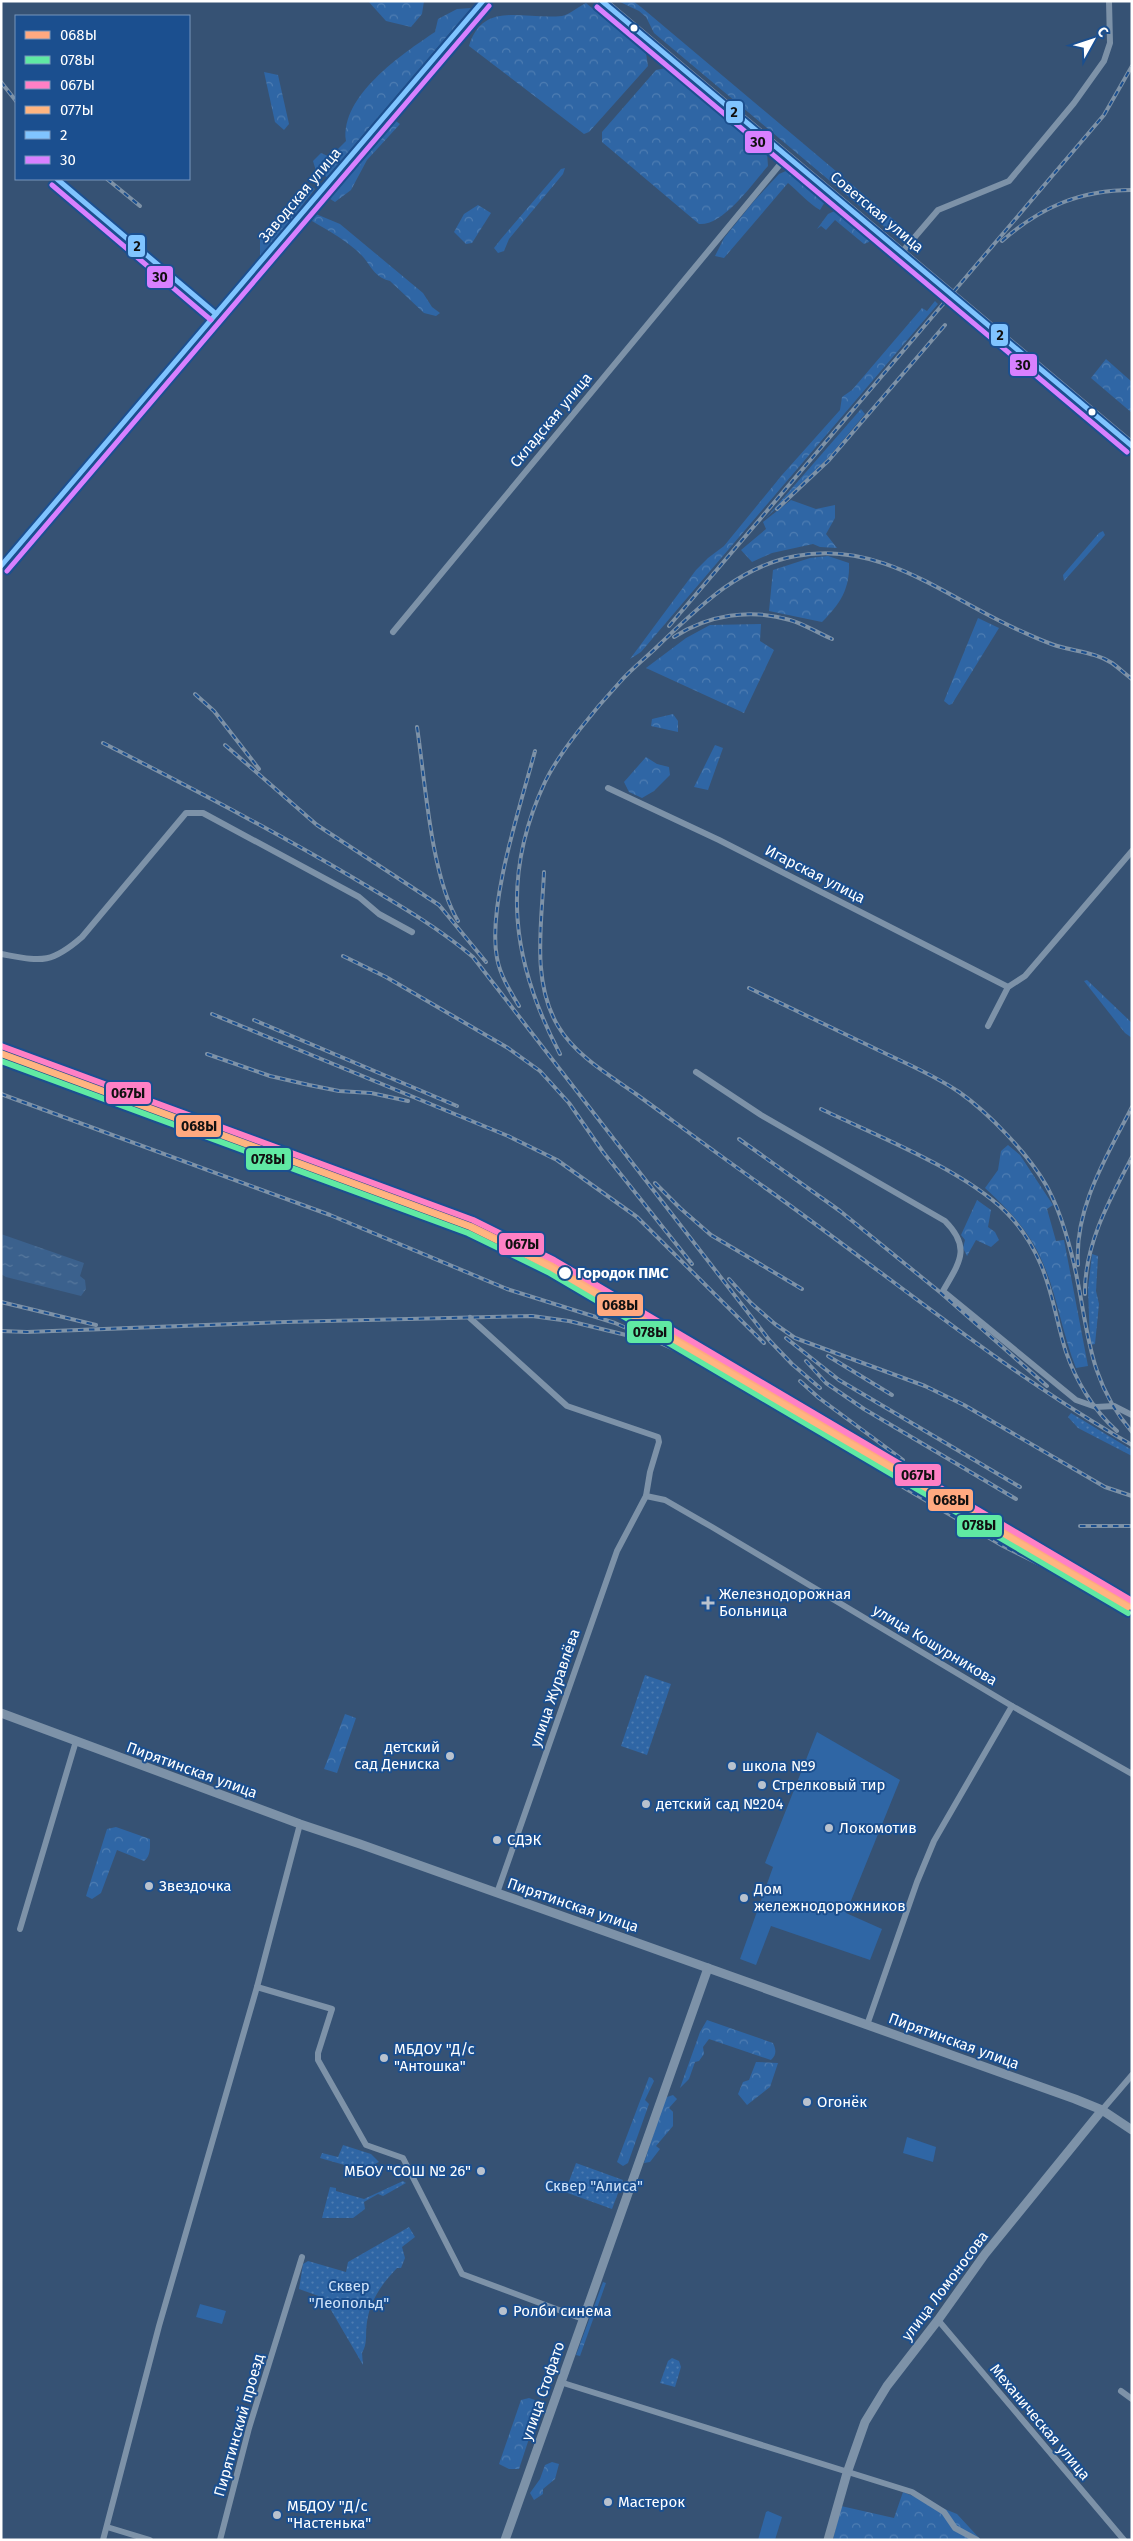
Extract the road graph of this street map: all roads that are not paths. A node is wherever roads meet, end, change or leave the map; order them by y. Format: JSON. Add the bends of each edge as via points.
{"nodes":[{"id":1,"x":483,"y":1,"type":"edge"},
{"id":2,"x":602,"y":1,"type":"edge"},
{"id":3,"x":1109,"y":1,"type":"edge"},
{"id":4,"x":787,"y":156,"type":"junction"},
{"id":5,"x":902,"y":252,"type":"junction"},
{"id":6,"x":1132,"y":446,"type":"edge"},
{"id":7,"x":1,"y":566,"type":"edge"},
{"id":8,"x":394,"y":632,"type":"dead end"},
{"id":9,"x":608,"y":788,"type":"dead end"},
{"id":10,"x":1132,"y":851,"type":"edge"},
{"id":11,"x":412,"y":932,"type":"dead end"},
{"id":12,"x":1,"y":954,"type":"edge"},
{"id":13,"x":1008,"y":987,"type":"junction"},
{"id":14,"x":988,"y":1026,"type":"dead end"},
{"id":15,"x":696,"y":1072,"type":"dead end"},
{"id":16,"x":470,"y":1318,"type":"dead end"},
{"id":17,"x":1132,"y":1415,"type":"edge"},
{"id":18,"x":646,"y":1496,"type":"junction"},
{"id":19,"x":1012,"y":1706,"type":"junction"},
{"id":20,"x":1,"y":1713,"type":"edge"},
{"id":21,"x":76,"y":1741,"type":"junction"},
{"id":22,"x":1132,"y":1774,"type":"edge"},
{"id":23,"x":300,"y":1824,"type":"junction"},
{"id":24,"x":497,"y":1893,"type":"junction"},
{"id":25,"x":20,"y":1929,"type":"dead end"},
{"id":26,"x":708,"y":1968,"type":"junction"},
{"id":27,"x":257,"y":1987,"type":"junction"},
{"id":28,"x":867,"y":2025,"type":"junction"},
{"id":29,"x":1132,"y":2075,"type":"edge"},
{"id":30,"x":1102,"y":2110,"type":"junction"},
{"id":31,"x":1132,"y":2130,"type":"edge"},
{"id":32,"x":302,"y":2257,"type":"dead end"},
{"id":33,"x":583,"y":2319,"type":"junction"},
{"id":34,"x":938,"y":2320,"type":"junction"},
{"id":35,"x":560,"y":2382,"type":"junction"},
{"id":36,"x":1121,"y":2391,"type":"dead end"},
{"id":37,"x":1132,"y":2399,"type":"edge"},
{"id":38,"x":847,"y":2473,"type":"junction"},
{"id":39,"x":107,"y":2527,"type":"junction"},
{"id":40,"x":103,"y":2540,"type":"edge"},
{"id":41,"x":150,"y":2540,"type":"edge"},
{"id":42,"x":220,"y":2540,"type":"edge"},
{"id":43,"x":505,"y":2540,"type":"edge"},
{"id":44,"x":828,"y":2540,"type":"edge"},
{"id":45,"x":978,"y":2540,"type":"edge"},
{"id":46,"x":1124,"y":2540,"type":"edge"}],
"edges":[{"from":1,"to":7,"type":"street","name":"Заводская улица"},
{"from":2,"to":4,"type":"main road","name":"Советская улица"},
{"from":3,"to":5,"type":"street","via":[[1110,43],[1104,61],[1074,103],[1009,181],[938,210]]},
{"from":4,"to":5,"type":"main road","name":"Советская улица"},
{"from":4,"to":8,"type":"street","name":"Складская улица"},
{"from":5,"to":6,"type":"main road","name":"Советская улица"},
{"from":9,"to":13,"type":"street","name":"Игарская улица","via":[[719,840]]},
{"from":10,"to":13,"type":"street","via":[[1025,976]]},
{"from":11,"to":12,"type":"street","via":[[379,914],[359,896],[294,860],[203,813],[194,812],[186,813],[70,948],[42,961]]},
{"from":13,"to":14,"type":"street"},
{"from":15,"to":17,"type":"street","via":[[761,1115],[945,1222],[957,1233],[962,1248],[959,1263],[943,1291],[1076,1400],[1096,1407],[1114,1406]]},
{"from":16,"to":18,"type":"street","name":"улица Журавлёва","via":[[567,1406],[658,1437]]},
{"from":18,"to":19,"type":"street","name":"улица Кошурникова","via":[[665,1500]]},
{"from":18,"to":24,"type":"street","name":"улица Журавлёва","via":[[617,1551]]},
{"from":19,"to":22,"type":"street","name":"улица Кошурникова"},
{"from":19,"to":28,"type":"street","via":[[934,1841]]},
{"from":20,"to":21,"type":"street","name":"Пирятинская улица"},
{"from":21,"to":23,"type":"street","name":"Пирятинская улица"},
{"from":21,"to":25,"type":"street"},
{"from":23,"to":24,"type":"street","name":"Пирятинская улица"},
{"from":23,"to":27,"type":"street"},
{"from":24,"to":26,"type":"street","name":"Пирятинская улица"},
{"from":26,"to":28,"type":"street","name":"Пирятинская улица"},
{"from":26,"to":33,"type":"street","name":"улица Стофато"},
{"from":27,"to":33,"type":"street","via":[[332,2009],[318,2060],[366,2145],[403,2158],[462,2274]]},
{"from":27,"to":39,"type":"street","via":[[159,2326]]},
{"from":28,"to":30,"type":"street","name":"Пирятинская улица"},
{"from":29,"to":30,"type":"street","name":"улица Ломоносова"},
{"from":30,"to":31,"type":"street","name":"Пирятинская улица"},
{"from":30,"to":34,"type":"street","name":"улица Ломоносова","via":[[984,2254]]},
{"from":32,"to":42,"type":"street","name":"Пирятинский проезд","via":[[249,2428]]},
{"from":33,"to":35,"type":"street","name":"улица Стофато"},
{"from":34,"to":38,"type":"street","name":"улица Ломоносова","via":[[887,2386],[865,2422]]},
{"from":34,"to":46,"type":"street","name":"Механическая улица"},
{"from":35,"to":38,"type":"street"},
{"from":35,"to":43,"type":"street","name":"улица Стофато"},
{"from":36,"to":37,"type":"street"},
{"from":38,"to":44,"type":"street","name":"улица Ломоносова"},
{"from":38,"to":45,"type":"street","via":[[887,2482],[912,2492],[944,2512],[955,2528]]},
{"from":39,"to":40,"type":"street"},
{"from":39,"to":41,"type":"street"}]}
